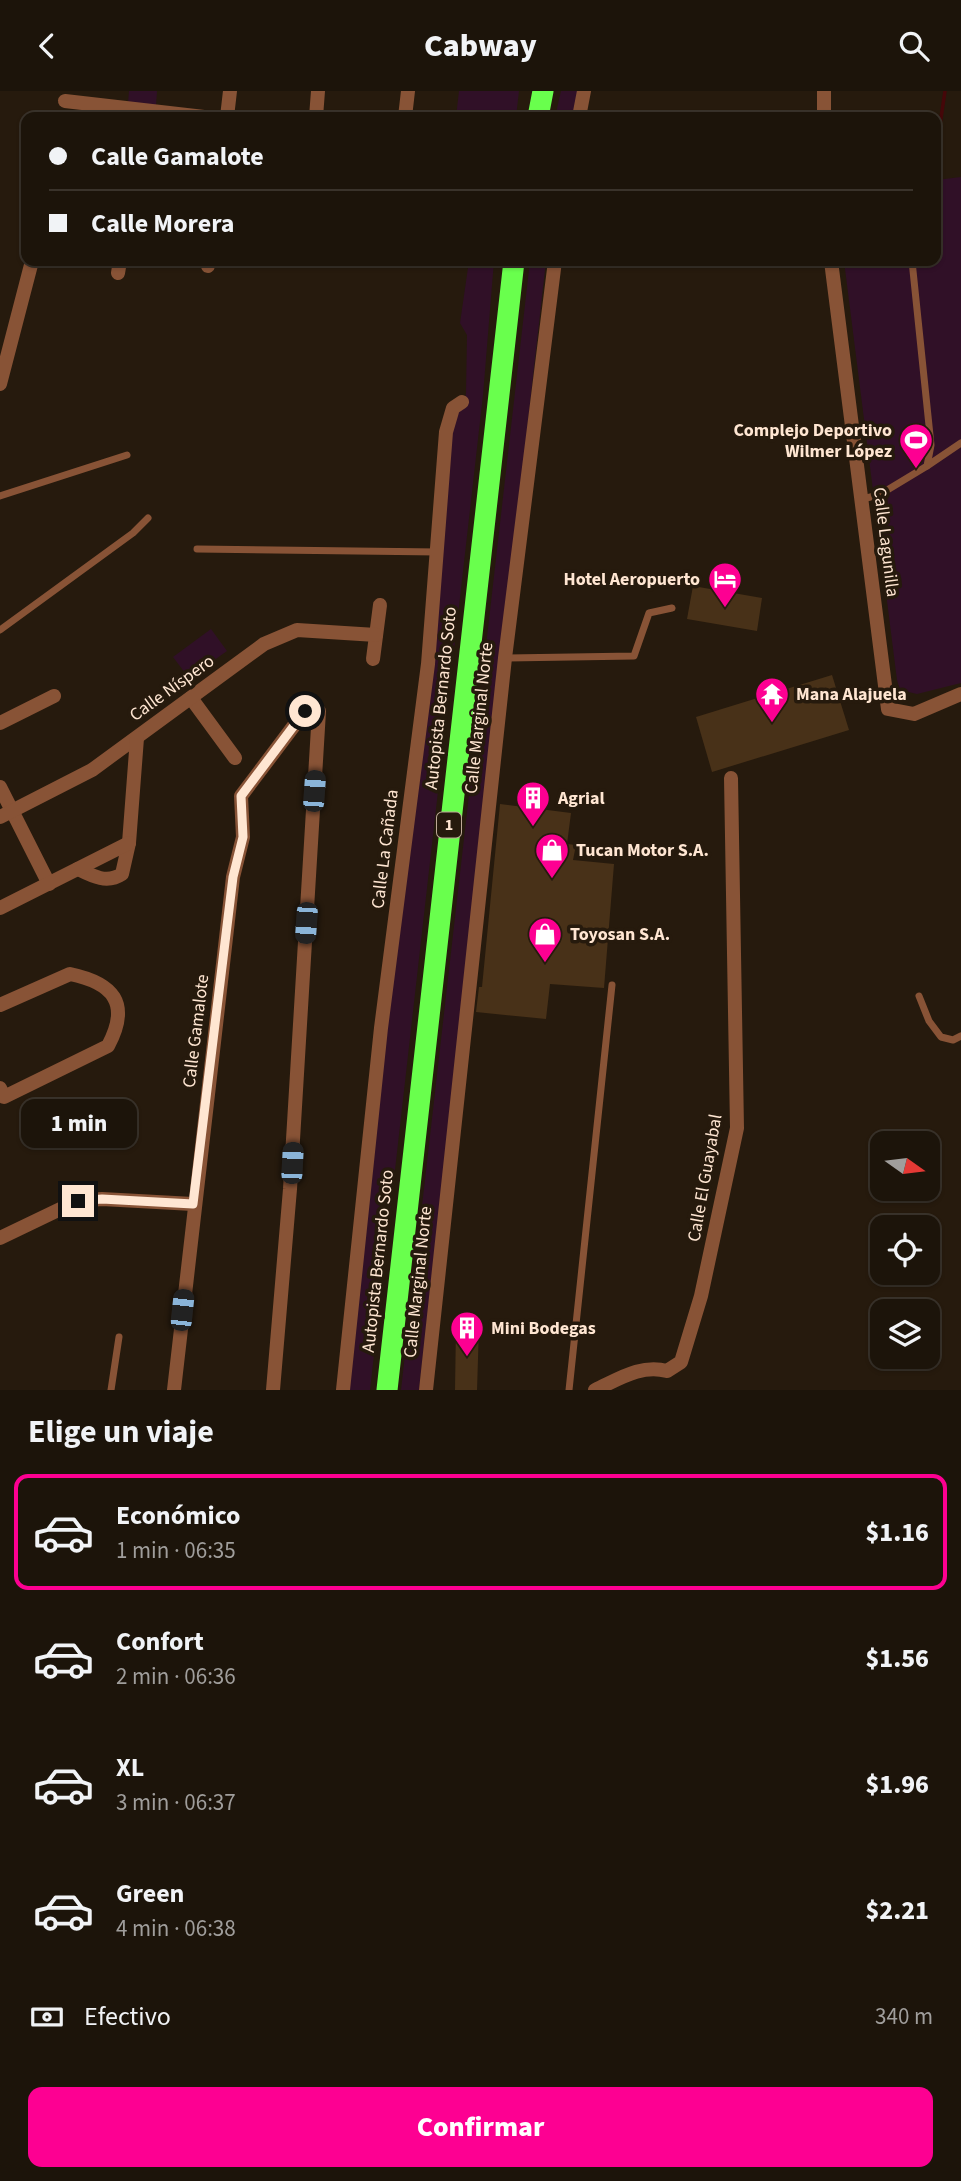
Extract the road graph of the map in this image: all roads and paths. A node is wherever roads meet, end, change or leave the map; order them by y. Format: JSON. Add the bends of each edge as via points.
{"nodes":[{"id":1,"x":230,"y":91,"type":"edge"},
{"id":2,"x":318,"y":91,"type":"edge"},
{"id":3,"x":408,"y":91,"type":"edge"},
{"id":4,"x":543,"y":91,"type":"edge"},
{"id":5,"x":584,"y":91,"type":"edge"},
{"id":6,"x":824,"y":91,"type":"edge"},
{"id":7,"x":64,"y":96,"type":"edge"},
{"id":8,"x":136,"y":112,"type":"edge"},
{"id":9,"x":228,"y":112,"type":"edge"},
{"id":10,"x":316,"y":112,"type":"edge"},
{"id":11,"x":406,"y":112,"type":"edge"},
{"id":12,"x":539,"y":112,"type":"edge"},
{"id":13,"x":580,"y":112,"type":"edge"},
{"id":14,"x":824,"y":112,"type":"edge"},
{"id":15,"x":31,"y":266,"type":"edge"},
{"id":16,"x":513,"y":266,"type":"edge"},
{"id":17,"x":554,"y":266,"type":"edge"},
{"id":18,"x":832,"y":266,"type":"edge"},
{"id":19,"x":913,"y":266,"type":"edge"},
{"id":20,"x":0,"y":384,"type":"edge"},
{"id":21,"x":461,"y":402,"type":"dead end"},
{"id":22,"x":961,"y":443,"type":"edge"},
{"id":23,"x":127,"y":454,"type":"dead end"},
{"id":24,"x":927,"y":466,"type":"junction"},
{"id":25,"x":0,"y":496,"type":"edge"},
{"id":26,"x":861,"y":499,"type":"junction"},
{"id":27,"x":148,"y":518,"type":"dead end"},
{"id":28,"x":197,"y":549,"type":"dead end"},
{"id":29,"x":438,"y":552,"type":"junction"},
{"id":30,"x":380,"y":605,"type":"dead end"},
{"id":31,"x":672,"y":608,"type":"dead end"},
{"id":32,"x":0,"y":630,"type":"edge"},
{"id":33,"x":376,"y":635,"type":"junction"},
{"id":34,"x":505,"y":658,"type":"junction"},
{"id":35,"x":373,"y":659,"type":"dead end"},
{"id":36,"x":961,"y":694,"type":"edge"},
{"id":37,"x":54,"y":696,"type":"dead end"},
{"id":38,"x":191,"y":698,"type":"junction"},
{"id":39,"x":0,"y":723,"type":"edge"},
{"id":40,"x":137,"y":738,"type":"junction"},
{"id":41,"x":235,"y":758,"type":"dead end"},
{"id":42,"x":731,"y":778,"type":"dead end"},
{"id":43,"x":0,"y":787,"type":"edge"},
{"id":44,"x":6,"y":814,"type":"edge"},
{"id":45,"x":129,"y":843,"type":"junction"},
{"id":46,"x":78,"y":869,"type":"junction"},
{"id":47,"x":49,"y":884,"type":"junction"},
{"id":48,"x":0,"y":908,"type":"edge"},
{"id":49,"x":612,"y":985,"type":"dead end"},
{"id":50,"x":919,"y":996,"type":"dead end"},
{"id":51,"x":0,"y":1005,"type":"edge"},
{"id":52,"x":961,"y":1036,"type":"edge"},
{"id":53,"x":2,"y":1093,"type":"edge"},
{"id":54,"x":193,"y":1204,"type":"junction"},
{"id":55,"x":0,"y":1238,"type":"edge"},
{"id":56,"x":119,"y":1337,"type":"dead end"},
{"id":57,"x":111,"y":1390,"type":"edge"},
{"id":58,"x":174,"y":1390,"type":"edge"},
{"id":59,"x":274,"y":1390,"type":"edge"},
{"id":60,"x":343,"y":1390,"type":"edge"},
{"id":61,"x":387,"y":1390,"type":"edge"},
{"id":62,"x":426,"y":1390,"type":"edge"},
{"id":63,"x":569,"y":1390,"type":"edge"},
{"id":64,"x":595,"y":1390,"type":"edge"}],
"edges":[{"from":1,"to":9,"type":"street"},
{"from":2,"to":10,"type":"street"},
{"from":3,"to":11,"type":"street"},
{"from":4,"to":12,"type":"highway"},
{"from":5,"to":13,"type":"street"},
{"from":6,"to":14,"type":"street"},
{"from":7,"to":8,"type":"street"},
{"from":15,"to":20,"type":"street"},
{"from":16,"to":61,"type":"highway","name":"Autopista Bernardo Soto","number":"1"},
{"from":17,"to":34,"type":"street","name":"Calle Marginal Norte"},
{"from":18,"to":26,"type":"street","name":"Calle Lagunilla"},
{"from":19,"to":24,"type":"lane","via":[[932,445]]},
{"from":21,"to":29,"type":"street","name":"Calle La Cañada","via":[[453,408],[446,432]]},
{"from":22,"to":24,"type":"lane"},
{"from":23,"to":25,"type":"lane"},
{"from":24,"to":26,"type":"lane","via":[[879,495]]},
{"from":26,"to":36,"type":"street","name":"Calle Lagunilla","via":[[888,709],[914,714]]},
{"from":27,"to":32,"type":"lane"},
{"from":28,"to":29,"type":"lane"},
{"from":29,"to":60,"type":"street","name":"Calle La Cañada","via":[[379,1041]]},
{"from":30,"to":33,"type":"street"},
{"from":31,"to":34,"type":"lane","via":[[649,613],[634,656]]},
{"from":33,"to":35,"type":"street"},
{"from":33,"to":38,"type":"street","name":"Calle Níspero","via":[[297,630],[264,644]]},
{"from":34,"to":62,"type":"street","name":"Calle Marginal Norte"},
{"from":37,"to":39,"type":"street"},
{"from":38,"to":40,"type":"street","name":"Calle Níspero"},
{"from":38,"to":41,"type":"street"},
{"from":40,"to":44,"type":"street","name":"Calle Níspero","via":[[92,770]]},
{"from":40,"to":45,"type":"street"},
{"from":42,"to":64,"type":"street","name":"Calle El Guayabal","via":[[737,1128],[701,1296],[681,1363],[667,1371],[652,1367],[635,1372]]},
{"from":43,"to":44,"type":"street"},
{"from":44,"to":47,"type":"street"},
{"from":45,"to":46,"type":"street"},
{"from":45,"to":46,"type":"street","via":[[126,866],[115,879]]},
{"from":46,"to":47,"type":"street"},
{"from":47,"to":48,"type":"street"},
{"from":49,"to":63,"type":"lane"},
{"from":50,"to":52,"type":"lane","via":[[940,1037],[953,1040]]},
{"from":51,"to":53,"type":"street","via":[[70,974],[106,986],[118,1007],[108,1046]]},
{"from":54,"to":55,"type":"street","via":[[78,1201]]},
{"from":54,"to":58,"type":"street","name":"Calle Gamalote"},
{"from":54,"to":59,"type":"street","name":"Calle Gamalote","via":[[233,877],[243,837],[241,796],[305,711],[319,711]]},
{"from":56,"to":57,"type":"lane"}]}
